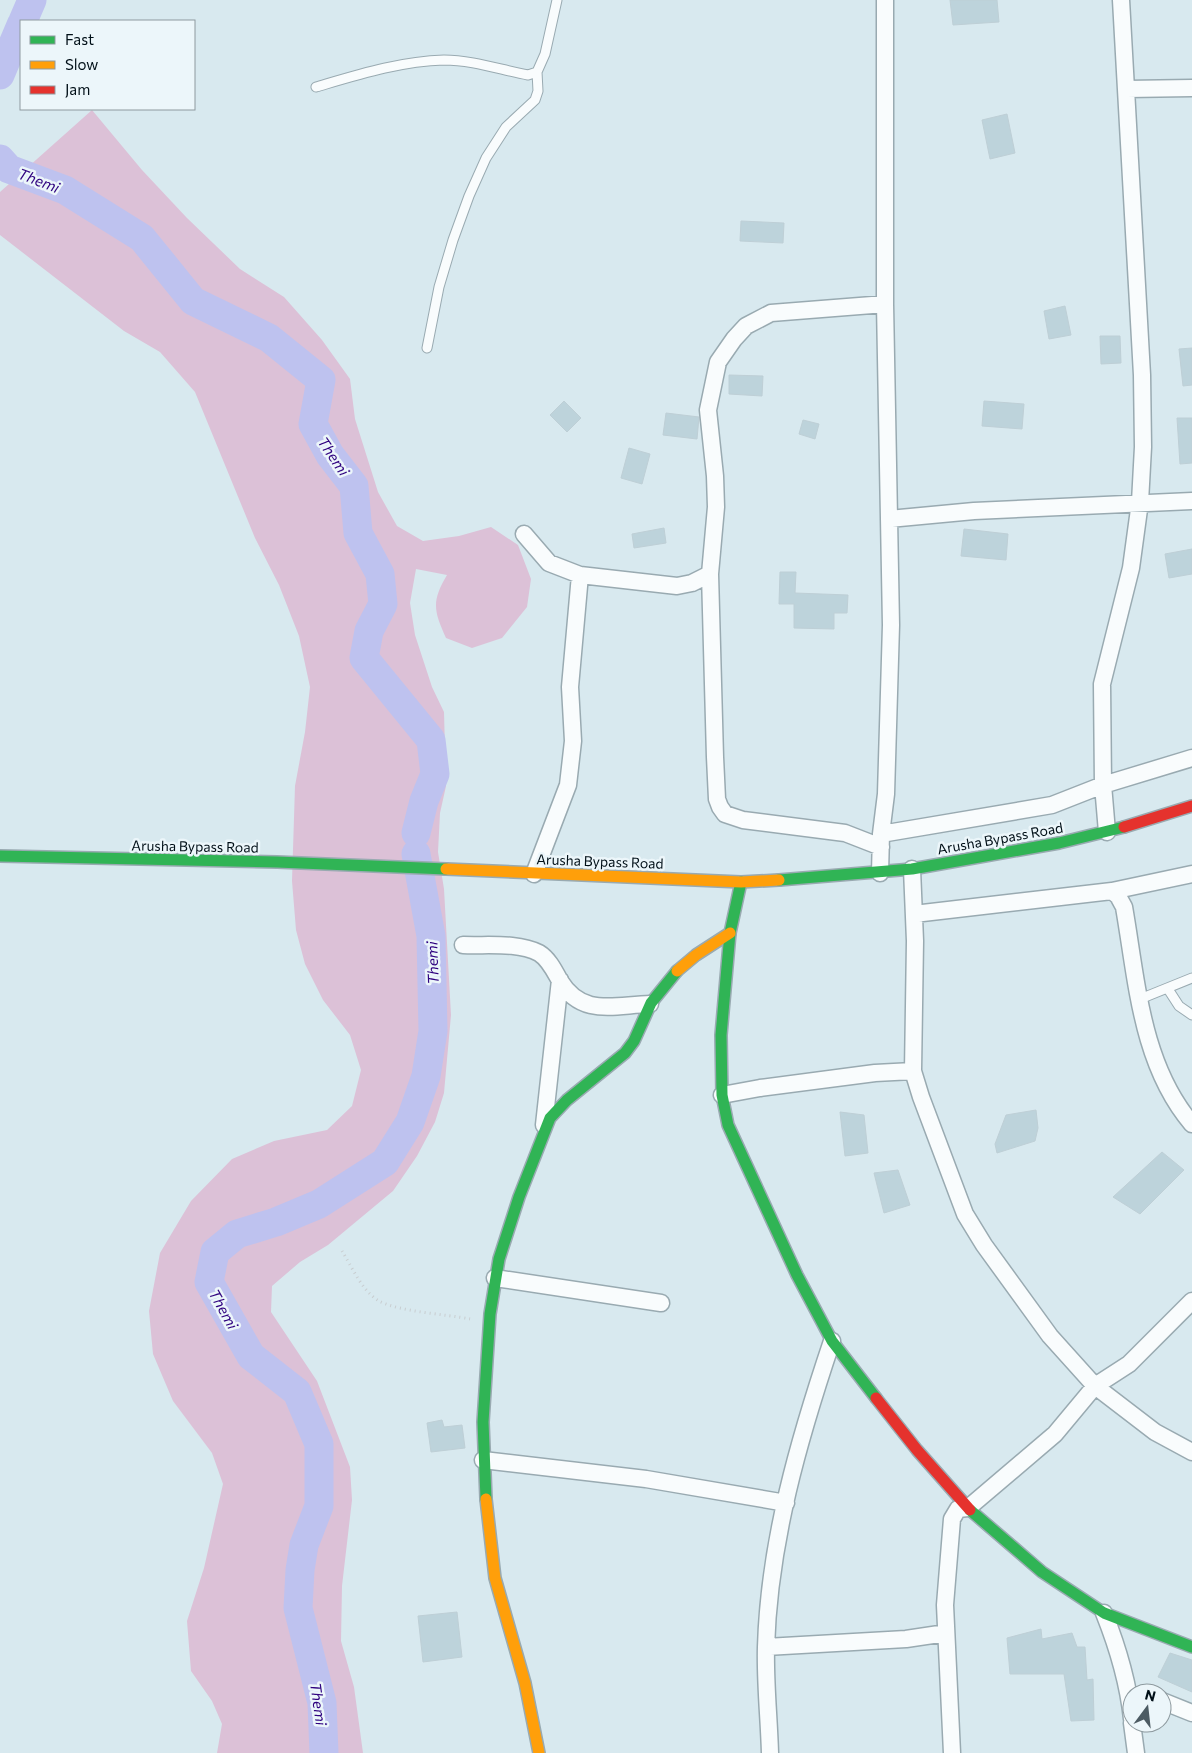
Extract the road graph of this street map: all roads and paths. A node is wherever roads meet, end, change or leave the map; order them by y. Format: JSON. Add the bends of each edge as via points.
{"nodes":[{"id":1,"x":558,"y":0,"type":"edge"},
{"id":2,"x":885,"y":0,"type":"edge"},
{"id":3,"x":1121,"y":0,"type":"edge"},
{"id":4,"x":537,"y":72,"type":"junction"},
{"id":5,"x":316,"y":87,"type":"dead end"},
{"id":6,"x":1192,"y":88,"type":"edge"},
{"id":7,"x":1127,"y":90,"type":"junction"},
{"id":8,"x":885,"y":304,"type":"junction"},
{"id":9,"x":427,"y":348,"type":"dead end"},
{"id":10,"x":1192,"y":501,"type":"edge"},
{"id":11,"x":1140,"y":502,"type":"junction"},
{"id":12,"x":889,"y":519,"type":"junction"},
{"id":13,"x":524,"y":534,"type":"dead end"},
{"id":14,"x":710,"y":574,"type":"junction"},
{"id":15,"x":580,"y":575,"type":"junction"},
{"id":16,"x":1192,"y":758,"type":"edge"},
{"id":17,"x":1103,"y":785,"type":"junction"},
{"id":18,"x":1192,"y":806,"type":"edge"},
{"id":19,"x":1107,"y":832,"type":"junction"},
{"id":20,"x":881,"y":840,"type":"junction"},
{"id":21,"x":0,"y":856,"type":"edge"},
{"id":22,"x":912,"y":869,"type":"junction"},
{"id":23,"x":880,"y":873,"type":"junction"},
{"id":24,"x":534,"y":874,"type":"junction"},
{"id":25,"x":1192,"y":874,"type":"edge"},
{"id":26,"x":741,"y":882,"type":"junction"},
{"id":27,"x":1112,"y":891,"type":"junction"},
{"id":28,"x":914,"y":914,"type":"junction"},
{"id":29,"x":730,"y":933,"type":"junction"},
{"id":30,"x":463,"y":946,"type":"dead end"},
{"id":31,"x":1192,"y":978,"type":"edge"},
{"id":32,"x":560,"y":980,"type":"junction"},
{"id":33,"x":1168,"y":989,"type":"junction"},
{"id":34,"x":1140,"y":999,"type":"junction"},
{"id":35,"x":650,"y":1004,"type":"junction"},
{"id":36,"x":1192,"y":1015,"type":"edge"},
{"id":37,"x":913,"y":1070,"type":"junction"},
{"id":38,"x":722,"y":1095,"type":"junction"},
{"id":39,"x":1192,"y":1124,"type":"edge"},
{"id":40,"x":543,"y":1135,"type":"junction"},
{"id":41,"x":342,"y":1251,"type":"dead end"},
{"id":42,"x":495,"y":1278,"type":"junction"},
{"id":43,"x":1192,"y":1301,"type":"edge"},
{"id":44,"x":661,"y":1303,"type":"dead end"},
{"id":45,"x":490,"y":1324,"type":"junction"},
{"id":46,"x":832,"y":1341,"type":"junction"},
{"id":47,"x":1095,"y":1386,"type":"junction"},
{"id":48,"x":1192,"y":1452,"type":"edge"},
{"id":49,"x":483,"y":1460,"type":"junction"},
{"id":50,"x":786,"y":1502,"type":"junction"},
{"id":51,"x":968,"y":1508,"type":"junction"},
{"id":52,"x":1104,"y":1613,"type":"junction"},
{"id":53,"x":946,"y":1633,"type":"junction"},
{"id":54,"x":1192,"y":1646,"type":"edge"},
{"id":55,"x":766,"y":1647,"type":"junction"},
{"id":56,"x":1132,"y":1683,"type":"edge"},
{"id":57,"x":1172,"y":1705,"type":"edge"},
{"id":58,"x":1192,"y":1712,"type":"edge"},
{"id":59,"x":1133,"y":1733,"type":"edge"},
{"id":60,"x":539,"y":1753,"type":"edge"},
{"id":61,"x":770,"y":1753,"type":"edge"},
{"id":62,"x":952,"y":1753,"type":"edge"},
{"id":63,"x":1136,"y":1753,"type":"edge"}],
"edges":[{"from":1,"to":4,"type":"lane"},
{"from":2,"to":8,"type":"street"},
{"from":3,"to":7,"type":"street"},
{"from":4,"to":5,"type":"lane","via":[[528,75],[445,60],[399,66]]},
{"from":4,"to":9,"type":"lane","via":[[535,100],[506,127],[486,158],[469,196],[439,287]]},
{"from":6,"to":7,"type":"street"},
{"from":7,"to":11,"type":"street","via":[[1142,375],[1144,447]]},
{"from":8,"to":12,"type":"street"},
{"from":8,"to":14,"type":"street","via":[[771,313],[746,326],[718,362],[708,410],[716,507]]},
{"from":10,"to":11,"type":"street"},
{"from":11,"to":12,"type":"street"},
{"from":11,"to":17,"type":"street","via":[[1131,568],[1102,684]]},
{"from":12,"to":20,"type":"street","via":[[891,626],[886,794]]},
{"from":13,"to":15,"type":"street","via":[[549,563]]},
{"from":14,"to":15,"type":"street","via":[[677,586]]},
{"from":14,"to":20,"type":"street","via":[[716,774],[720,808],[725,814],[743,820]]},
{"from":15,"to":24,"type":"street","via":[[570,687],[573,741],[568,785]]},
{"from":16,"to":17,"type":"street"},
{"from":17,"to":19,"type":"street"},
{"from":17,"to":20,"type":"street","via":[[1052,805]]},
{"from":18,"to":19,"type":"street","name":"Arusha Bypass Road"},
{"from":19,"to":22,"type":"street","name":"Arusha Bypass Road"},
{"from":20,"to":23,"type":"street"},
{"from":21,"to":24,"type":"street","name":"Arusha Bypass Road","via":[[277,862]]},
{"from":22,"to":23,"type":"street","name":"Arusha Bypass Road"},
{"from":22,"to":28,"type":"street"},
{"from":23,"to":26,"type":"street","name":"Arusha Bypass Road"},
{"from":24,"to":26,"type":"street","name":"Arusha Bypass Road"},
{"from":25,"to":27,"type":"street"},
{"from":26,"to":29,"type":"street"},
{"from":27,"to":28,"type":"street"},
{"from":27,"to":34,"type":"street","via":[[1124,907]]},
{"from":28,"to":37,"type":"street"},
{"from":29,"to":35,"type":"street","via":[[701,950],[674,974]]},
{"from":29,"to":38,"type":"street","via":[[721,1036]]},
{"from":30,"to":32,"type":"street","via":[[506,946],[539,953],[548,960]]},
{"from":31,"to":33,"type":"lane"},
{"from":32,"to":35,"type":"street","via":[[576,1001],[592,1006]]},
{"from":32,"to":40,"type":"street"},
{"from":33,"to":34,"type":"lane"},
{"from":33,"to":36,"type":"lane","via":[[1179,1006]]},
{"from":34,"to":39,"type":"street","via":[[1158,1070]]},
{"from":35,"to":40,"type":"street","via":[[641,1031],[626,1052],[560,1105]]},
{"from":37,"to":38,"type":"street"},
{"from":37,"to":47,"type":"street","via":[[965,1214],[984,1246],[1050,1336]]},
{"from":38,"to":46,"type":"street","via":[[728,1126],[758,1194]]},
{"from":40,"to":42,"type":"street","via":[[509,1224]]},
{"from":41,"to":45,"type":"path","via":[[364,1288],[378,1300],[395,1307]]},
{"from":42,"to":44,"type":"street"},
{"from":42,"to":45,"type":"street"},
{"from":43,"to":47,"type":"street","via":[[1129,1364]]},
{"from":45,"to":49,"type":"street"},
{"from":46,"to":50,"type":"street"},
{"from":46,"to":51,"type":"street","via":[[917,1450]]},
{"from":47,"to":48,"type":"street","via":[[1155,1432]]},
{"from":47,"to":51,"type":"street","via":[[1055,1434]]},
{"from":49,"to":50,"type":"street","via":[[646,1479]]},
{"from":49,"to":60,"type":"street","via":[[493,1567],[519,1659]]},
{"from":50,"to":55,"type":"street","via":[[774,1563]]},
{"from":51,"to":52,"type":"street","via":[[1042,1572]]},
{"from":51,"to":53,"type":"street","via":[[958,1509],[952,1519]]},
{"from":52,"to":54,"type":"street"},
{"from":52,"to":56,"type":"street"},
{"from":53,"to":55,"type":"street","via":[[906,1639]]},
{"from":53,"to":62,"type":"street"},
{"from":55,"to":61,"type":"street"},
{"from":57,"to":58,"type":"street"},
{"from":59,"to":63,"type":"street"}]}
